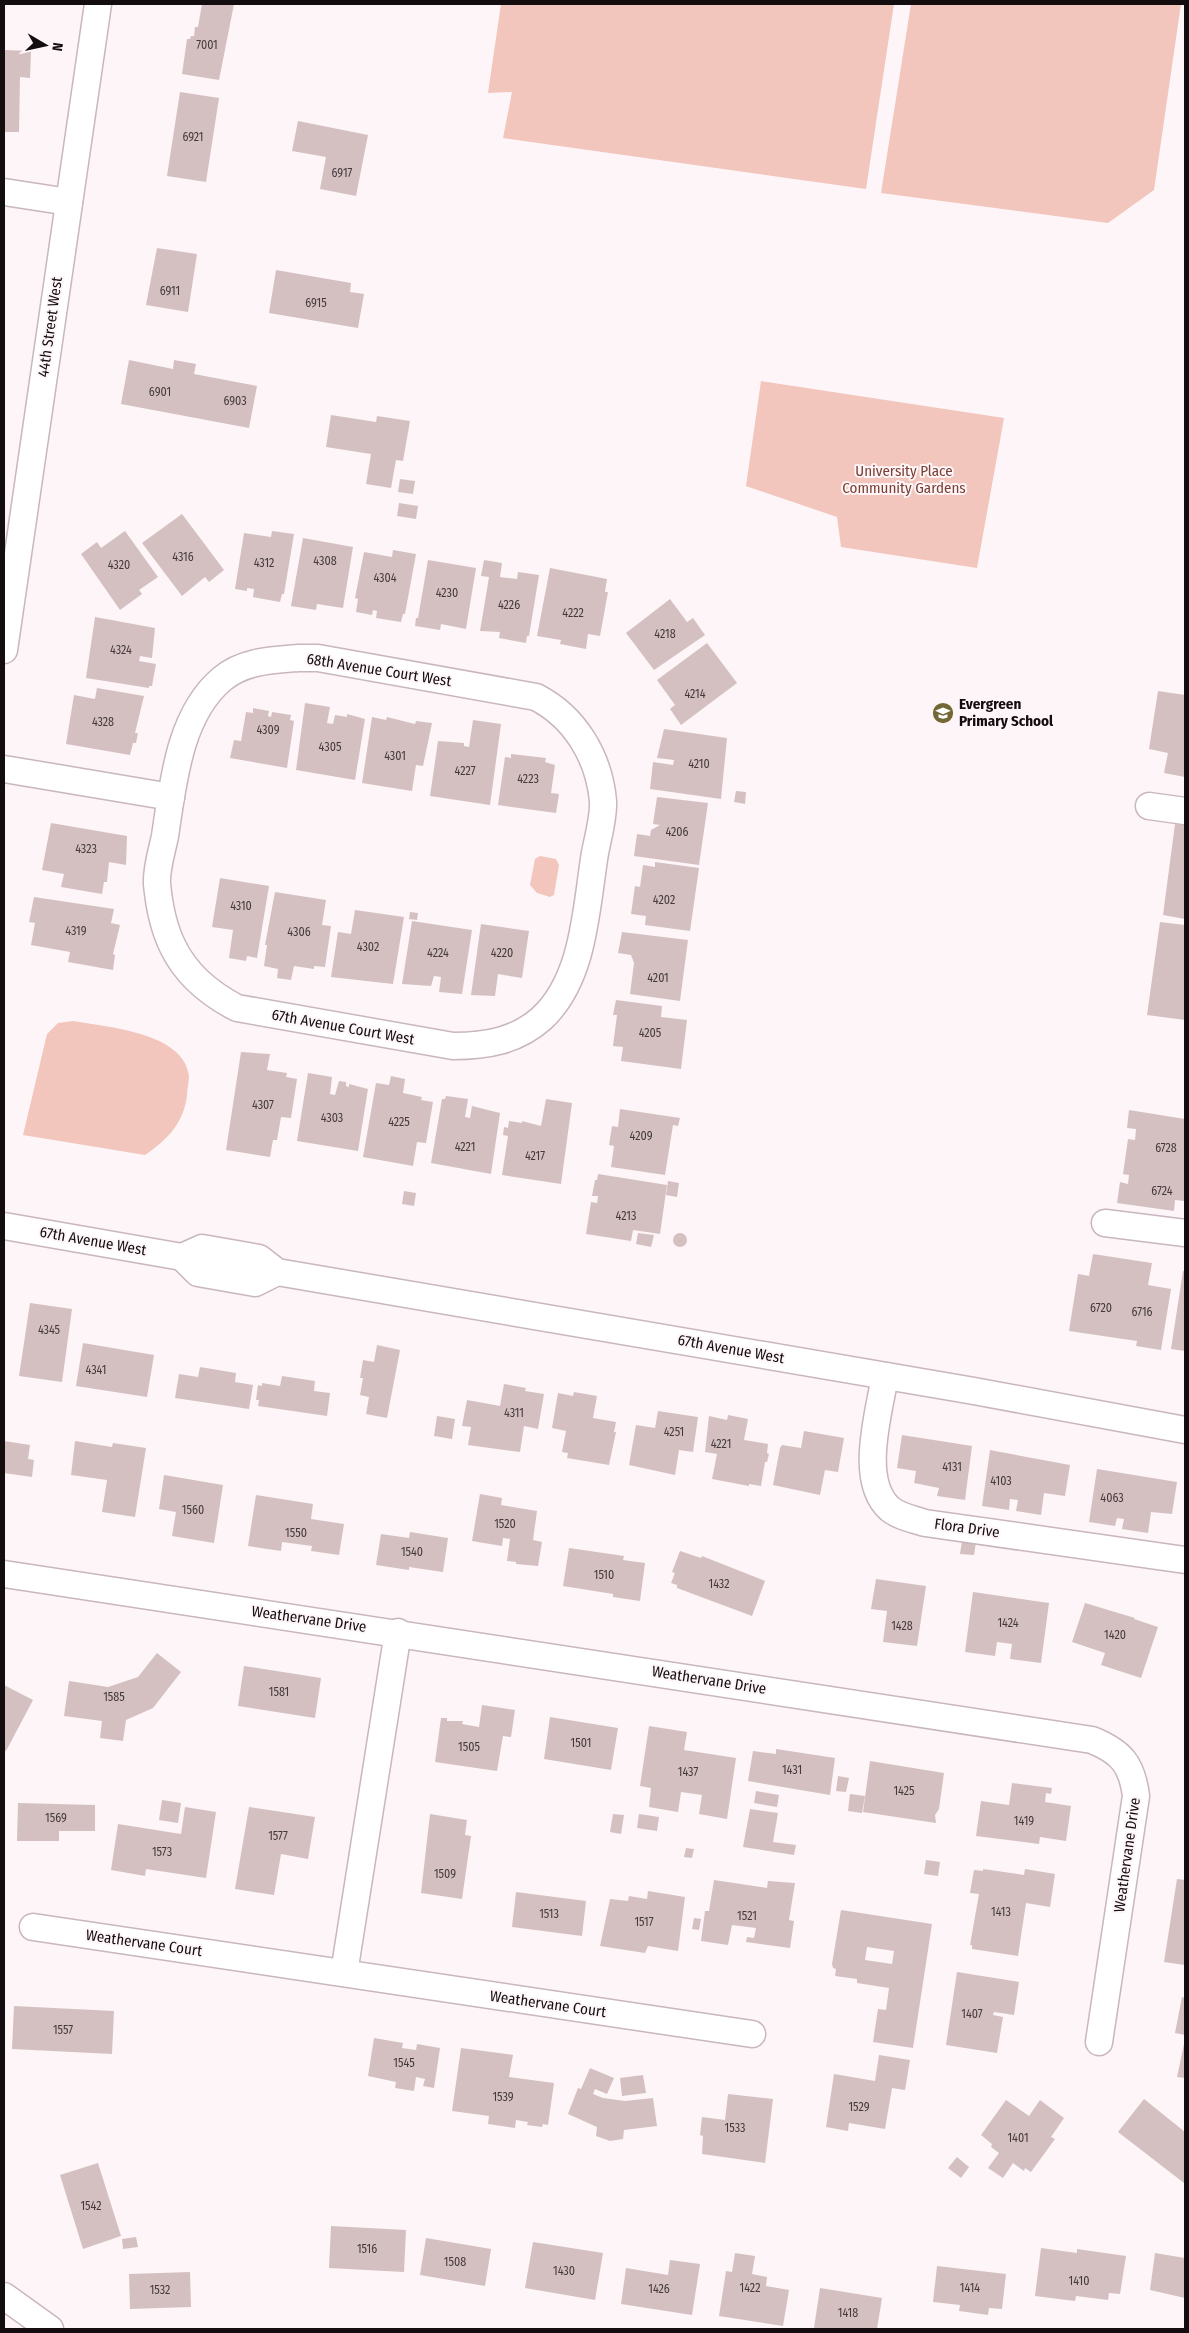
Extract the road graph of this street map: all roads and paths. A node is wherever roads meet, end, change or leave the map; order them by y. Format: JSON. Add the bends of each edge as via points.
{"nodes":[{"id":1,"x":98,"y":4,"type":"edge"},
{"id":2,"x":4,"y":192,"type":"edge"},
{"id":3,"x":69,"y":202,"type":"junction"},
{"id":4,"x":12,"y":537,"type":"edge"},
{"id":5,"x":4,"y":650,"type":"edge"},
{"id":6,"x":4,"y":769,"type":"edge"},
{"id":7,"x":171,"y":797,"type":"junction"},
{"id":8,"x":1149,"y":806,"type":"dead end"},
{"id":9,"x":1185,"y":811,"type":"edge"},
{"id":10,"x":590,"y":885,"type":"joint"},
{"id":11,"x":1105,"y":1223,"type":"dead end"},
{"id":12,"x":4,"y":1226,"type":"edge"},
{"id":13,"x":1185,"y":1233,"type":"edge"},
{"id":14,"x":885,"y":1376,"type":"junction"},
{"id":15,"x":1185,"y":1430,"type":"edge"},
{"id":16,"x":1185,"y":1560,"type":"edge"},
{"id":17,"x":4,"y":1574,"type":"edge"},
{"id":18,"x":398,"y":1632,"type":"junction"},
{"id":19,"x":33,"y":1927,"type":"dead end"},
{"id":20,"x":344,"y":1973,"type":"junction"},
{"id":21,"x":752,"y":2034,"type":"dead end"},
{"id":22,"x":1099,"y":2042,"type":"dead end"},
{"id":23,"x":4,"y":2296,"type":"edge"},
{"id":24,"x":50,"y":2329,"type":"edge"}],
"edges":[{"from":1,"to":3,"type":"street","name":"44th Street West"},
{"from":2,"to":3,"type":"street"},
{"from":3,"to":4,"type":"street","name":"44th Street West"},
{"from":4,"to":5,"type":"street","name":"44th Street West"},
{"from":6,"to":7,"type":"street"},
{"from":7,"to":10,"type":"street","name":"68th Avenue Court West","via":[[180,746],[192,720],[222,679],[244,666],[270,660],[318,658],[536,697],[554,706],[574,725],[597,774],[603,802]]},
{"from":7,"to":10,"type":"street","name":"67th Avenue Court West","via":[[157,883],[166,926],[173,947],[198,984],[238,1008],[453,1046],[499,1043],[541,1018],[558,998],[573,970]]},
{"from":8,"to":9,"type":"street"},
{"from":11,"to":13,"type":"street"},
{"from":12,"to":14,"type":"street","name":"67th Avenue West","via":[[182,1257],[202,1248],[258,1258],[277,1272]]},
{"from":14,"to":15,"type":"street","name":"67th Avenue West"},
{"from":14,"to":16,"type":"street","name":"Flora Drive","via":[[872,1470],[875,1488],[882,1501],[902,1516],[926,1523]]},
{"from":17,"to":18,"type":"street","name":"Weathervane Drive"},
{"from":18,"to":20,"type":"street"},
{"from":18,"to":22,"type":"street","name":"Weathervane Drive","via":[[1092,1740],[1110,1747],[1124,1760],[1134,1777],[1136,1796]]},
{"from":19,"to":20,"type":"street","name":"Weathervane Court"},
{"from":20,"to":21,"type":"street","name":"Weathervane Court"},
{"from":23,"to":24,"type":"street"}]}
